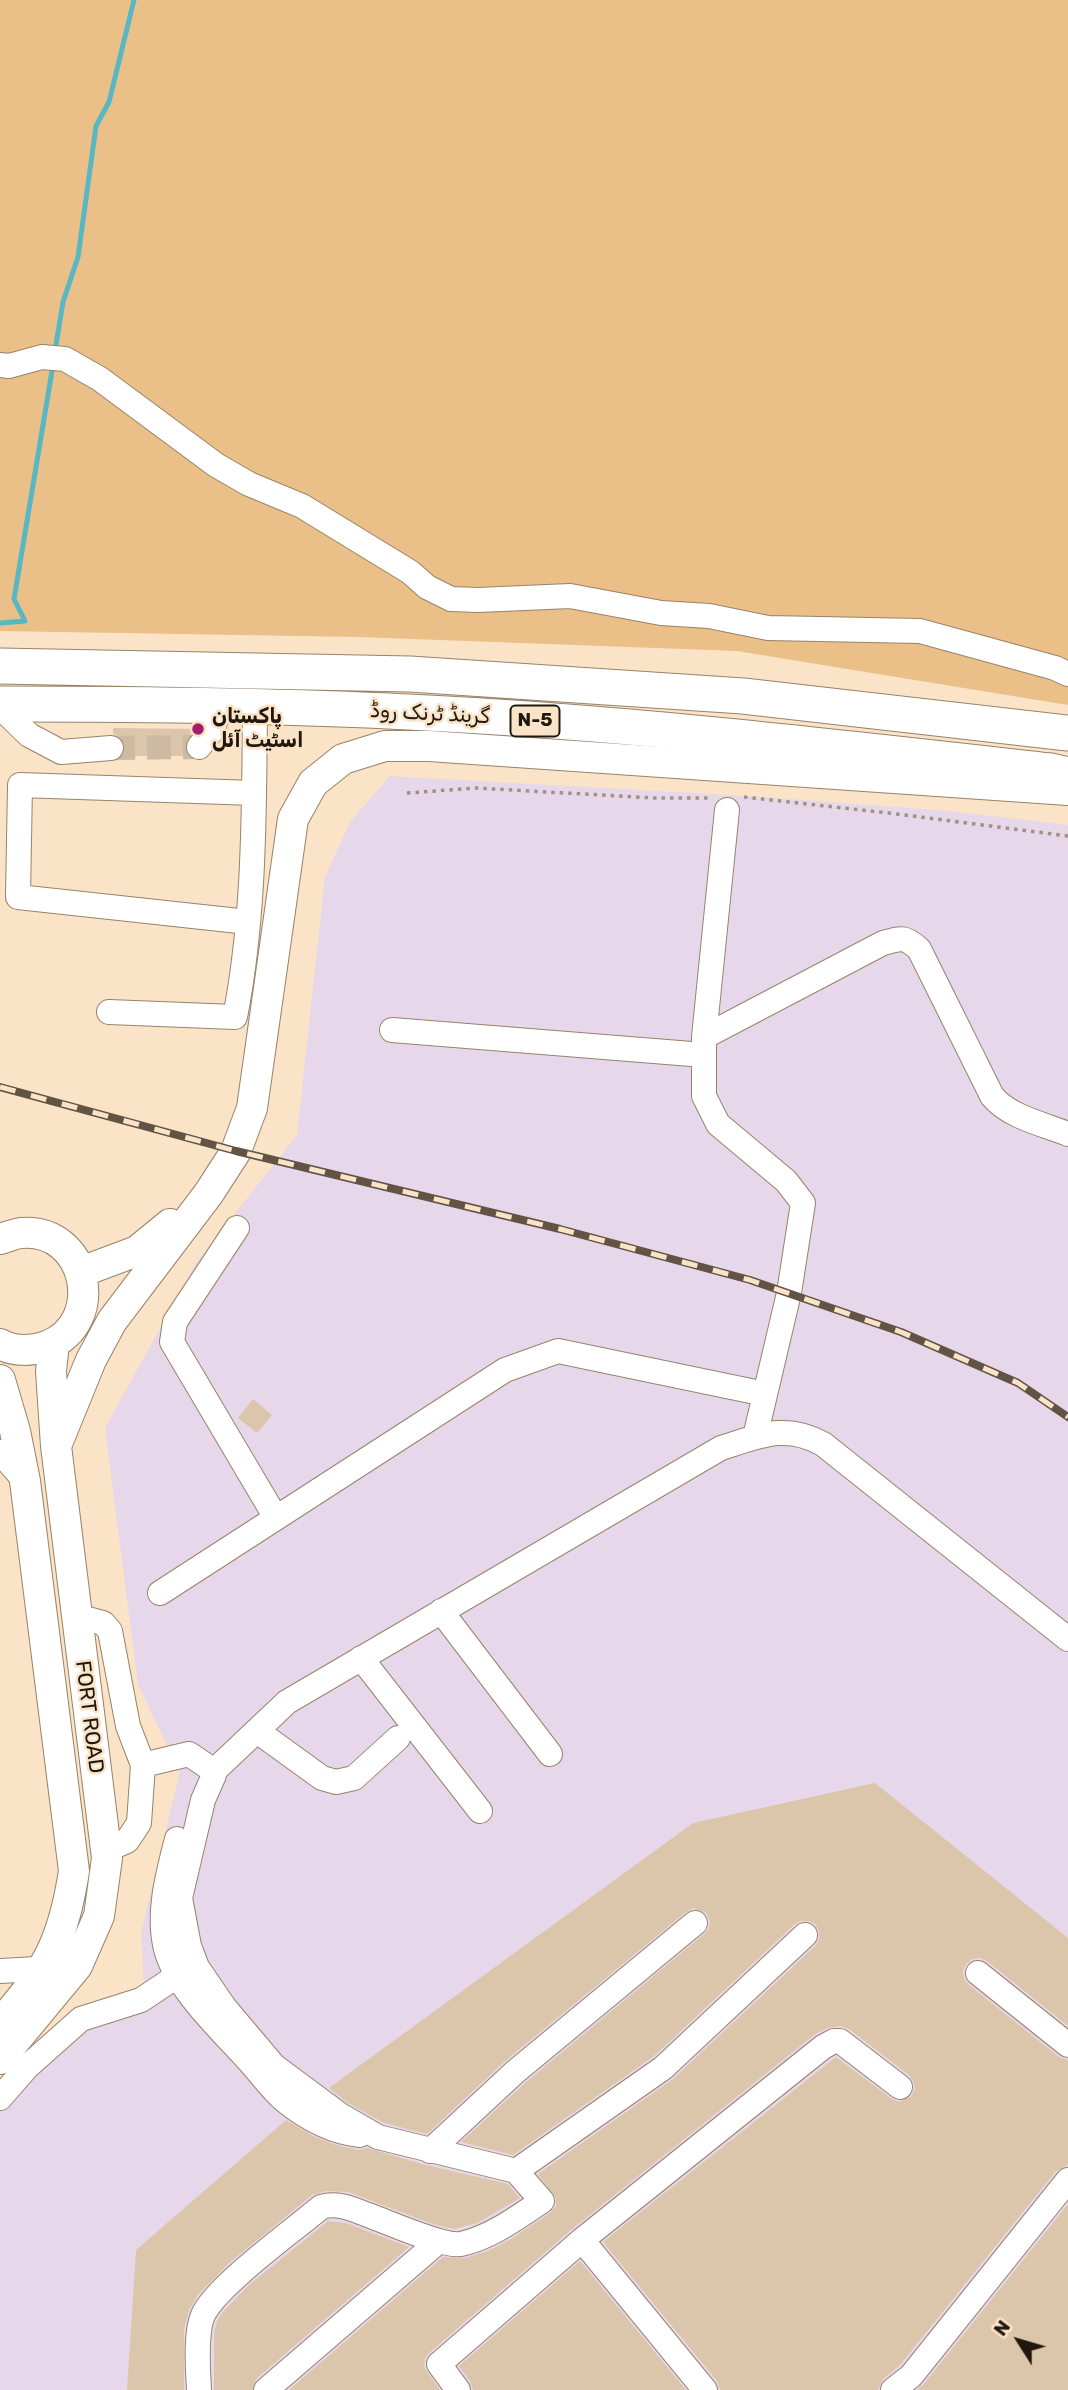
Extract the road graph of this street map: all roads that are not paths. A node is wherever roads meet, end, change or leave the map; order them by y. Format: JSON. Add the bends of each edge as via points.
{"nodes":[{"id":1,"x":0,"y":365,"type":"edge"},
{"id":2,"x":0,"y":666,"type":"edge"},
{"id":3,"x":1068,"y":674,"type":"edge"},
{"id":4,"x":217,"y":704,"type":"junction"},
{"id":5,"x":0,"y":706,"type":"edge"},
{"id":6,"x":255,"y":706,"type":"junction"},
{"id":7,"x":1068,"y":733,"type":"edge"},
{"id":8,"x":199,"y":747,"type":"dead end"},
{"id":9,"x":111,"y":748,"type":"tunnel mouth"},
{"id":10,"x":1068,"y":775,"type":"edge"},
{"id":11,"x":1068,"y":790,"type":"edge"},
{"id":12,"x":254,"y":793,"type":"junction"},
{"id":13,"x":727,"y":810,"type":"dead end"},
{"id":14,"x":248,"y":922,"type":"junction"},
{"id":15,"x":108,"y":1013,"type":"dead end"},
{"id":16,"x":392,"y":1030,"type":"dead end"},
{"id":17,"x":704,"y":1046,"type":"junction"},
{"id":18,"x":1068,"y":1134,"type":"edge"},
{"id":19,"x":209,"y":1193,"type":"junction"},
{"id":20,"x":7,"y":1228,"type":"edge"},
{"id":21,"x":237,"y":1228,"type":"dead end"},
{"id":22,"x":81,"y":1272,"type":"junction"},
{"id":23,"x":54,"y":1343,"type":"junction"},
{"id":24,"x":0,"y":1344,"type":"edge"},
{"id":25,"x":0,"y":1380,"type":"edge"},
{"id":26,"x":765,"y":1394,"type":"junction"},
{"id":27,"x":0,"y":1401,"type":"edge"},
{"id":28,"x":755,"y":1437,"type":"junction"},
{"id":29,"x":8,"y":1441,"type":"edge"},
{"id":30,"x":56,"y":1446,"type":"junction"},
{"id":31,"x":276,"y":1518,"type":"junction"},
{"id":32,"x":160,"y":1593,"type":"dead end"},
{"id":33,"x":441,"y":1611,"type":"junction"},
{"id":34,"x":77,"y":1616,"type":"junction"},
{"id":35,"x":1068,"y":1639,"type":"edge"},
{"id":36,"x":361,"y":1658,"type":"junction"},
{"id":37,"x":257,"y":1731,"type":"junction"},
{"id":38,"x":398,"y":1738,"type":"dead end"},
{"id":39,"x":550,"y":1755,"type":"dead end"},
{"id":40,"x":143,"y":1765,"type":"junction"},
{"id":41,"x":208,"y":1767,"type":"junction"},
{"id":42,"x":480,"y":1811,"type":"dead end"},
{"id":43,"x":106,"y":1850,"type":"junction"},
{"id":44,"x":695,"y":1923,"type":"dead end"},
{"id":45,"x":805,"y":1935,"type":"dead end"},
{"id":46,"x":77,"y":1966,"type":"junction"},
{"id":47,"x":44,"y":1968,"type":"junction"},
{"id":48,"x":0,"y":1971,"type":"edge"},
{"id":49,"x":187,"y":1972,"type":"junction"},
{"id":50,"x":978,"y":1973,"type":"dead end"},
{"id":51,"x":0,"y":2024,"type":"edge"},
{"id":52,"x":1068,"y":2045,"type":"edge"},
{"id":53,"x":0,"y":2059,"type":"edge"},
{"id":54,"x":900,"y":2087,"type":"dead end"},
{"id":55,"x":0,"y":2098,"type":"edge"},
{"id":56,"x":430,"y":2151,"type":"junction"},
{"id":57,"x":516,"y":2171,"type":"junction"},
{"id":58,"x":1068,"y":2180,"type":"edge"},
{"id":59,"x":582,"y":2240,"type":"junction"},
{"id":60,"x":439,"y":2241,"type":"junction"},
{"id":61,"x":199,"y":2390,"type":"edge"},
{"id":62,"x":266,"y":2390,"type":"edge"},
{"id":63,"x":458,"y":2390,"type":"edge"},
{"id":64,"x":705,"y":2390,"type":"edge"},
{"id":65,"x":893,"y":2390,"type":"edge"}],
"edges":[{"from":1,"to":3,"type":"street","via":[[54,358],[100,379],[216,465],[302,506],[451,599],[570,596],[768,628],[920,631]]},
{"from":2,"to":7,"type":"highway","name":"گرینڈ ٹرنک روڈ","number":"N-5","via":[[410,674],[743,696]]},
{"from":4,"to":5,"type":"highway","name":"گرینڈ ٹرنک روڈ","number":"N-5"},
{"from":4,"to":6,"type":"highway","name":"گرینڈ ٹرنک روڈ","number":"N-5"},
{"from":4,"to":8,"type":"street","via":[[214,728]]},
{"from":5,"to":9,"type":"street","via":[[29,736],[61,752]]},
{"from":6,"to":10,"type":"highway","name":"گرینڈ ٹرنک روڈ","number":"N-5","via":[[733,735]]},
{"from":6,"to":12,"type":"street"},
{"from":11,"to":19,"type":"main road","via":[[429,746],[385,746],[343,759],[313,783],[293,819],[252,1108],[236,1151]]},
{"from":12,"to":14,"type":"street"},
{"from":12,"to":14,"type":"street","via":[[20,785],[18,897]]},
{"from":13,"to":17,"type":"street"},
{"from":14,"to":15,"type":"street","via":[[235,1017]]},
{"from":16,"to":17,"type":"street"},
{"from":17,"to":18,"type":"street","via":[[883,943],[907,939],[919,949],[999,1105]]},
{"from":17,"to":26,"type":"street","via":[[704,1096],[718,1124],[786,1181],[803,1203],[789,1293]]},
{"from":19,"to":22,"type":"main road","via":[[137,1251]]},
{"from":19,"to":30,"type":"main road","via":[[112,1321]]},
{"from":20,"to":22,"type":"main road","via":[[50,1238],[74,1258]]},
{"from":21,"to":31,"type":"street","via":[[175,1322],[172,1342]]},
{"from":22,"to":23,"type":"main road","via":[[83,1304],[77,1320]]},
{"from":23,"to":24,"type":"main road","via":[[21,1350]]},
{"from":23,"to":30,"type":"main road","name":"FORT ROAD","via":[[51,1371]]},
{"from":25,"to":29,"type":"main road","name":"FORT ROAD"},
{"from":26,"to":28,"type":"street"},
{"from":26,"to":31,"type":"street","via":[[558,1351],[505,1370]]},
{"from":27,"to":29,"type":"main road"},
{"from":28,"to":33,"type":"street","via":[[721,1448]]},
{"from":28,"to":35,"type":"street","via":[[785,1431],[823,1444]]},
{"from":29,"to":47,"type":"main road","name":"FORT ROAD","via":[[25,1481],[74,1871],[68,1910]]},
{"from":30,"to":34,"type":"main road","name":"FORT ROAD"},
{"from":31,"to":32,"type":"street"},
{"from":33,"to":36,"type":"street"},
{"from":33,"to":39,"type":"street"},
{"from":34,"to":40,"type":"street","via":[[103,1623],[110,1632],[128,1726]]},
{"from":34,"to":43,"type":"main road","name":"FORT ROAD"},
{"from":36,"to":37,"type":"street","via":[[287,1702]]},
{"from":36,"to":42,"type":"street"},
{"from":37,"to":38,"type":"street","via":[[322,1778],[336,1782],[354,1777]]},
{"from":37,"to":41,"type":"street"},
{"from":40,"to":41,"type":"street","via":[[189,1754]]},
{"from":40,"to":43,"type":"street","via":[[139,1823],[127,1841]]},
{"from":41,"to":49,"type":"street","via":[[214,1775],[203,1800],[180,1898],[189,1946]]},
{"from":43,"to":46,"type":"main road","name":"FORT ROAD","via":[[99,1916]]},
{"from":44,"to":56,"type":"street","via":[[515,2072]]},
{"from":45,"to":57,"type":"street","via":[[663,2068]]},
{"from":46,"to":47,"type":"street"},
{"from":46,"to":53,"type":"main road","name":"FORT ROAD"},
{"from":47,"to":48,"type":"street"},
{"from":47,"to":51,"type":"main road","name":"FORT ROAD"},
{"from":49,"to":55,"type":"street","via":[[141,2000],[81,2019]]},
{"from":49,"to":56,"type":"street","via":[[274,2066],[340,2115],[378,2137]]},
{"from":50,"to":52,"type":"street"},
{"from":54,"to":59,"type":"street","via":[[841,2041],[834,2041]]},
{"from":56,"to":57,"type":"street"},
{"from":57,"to":60,"type":"street","via":[[542,2201],[499,2229],[459,2244]]},
{"from":58,"to":65,"type":"street","via":[[911,2376]]},
{"from":59,"to":63,"type":"street","via":[[439,2364]]},
{"from":59,"to":64,"type":"street"},
{"from":60,"to":61,"type":"street","via":[[349,2207],[321,2207],[239,2275],[202,2317]]},
{"from":60,"to":62,"type":"street"}]}
